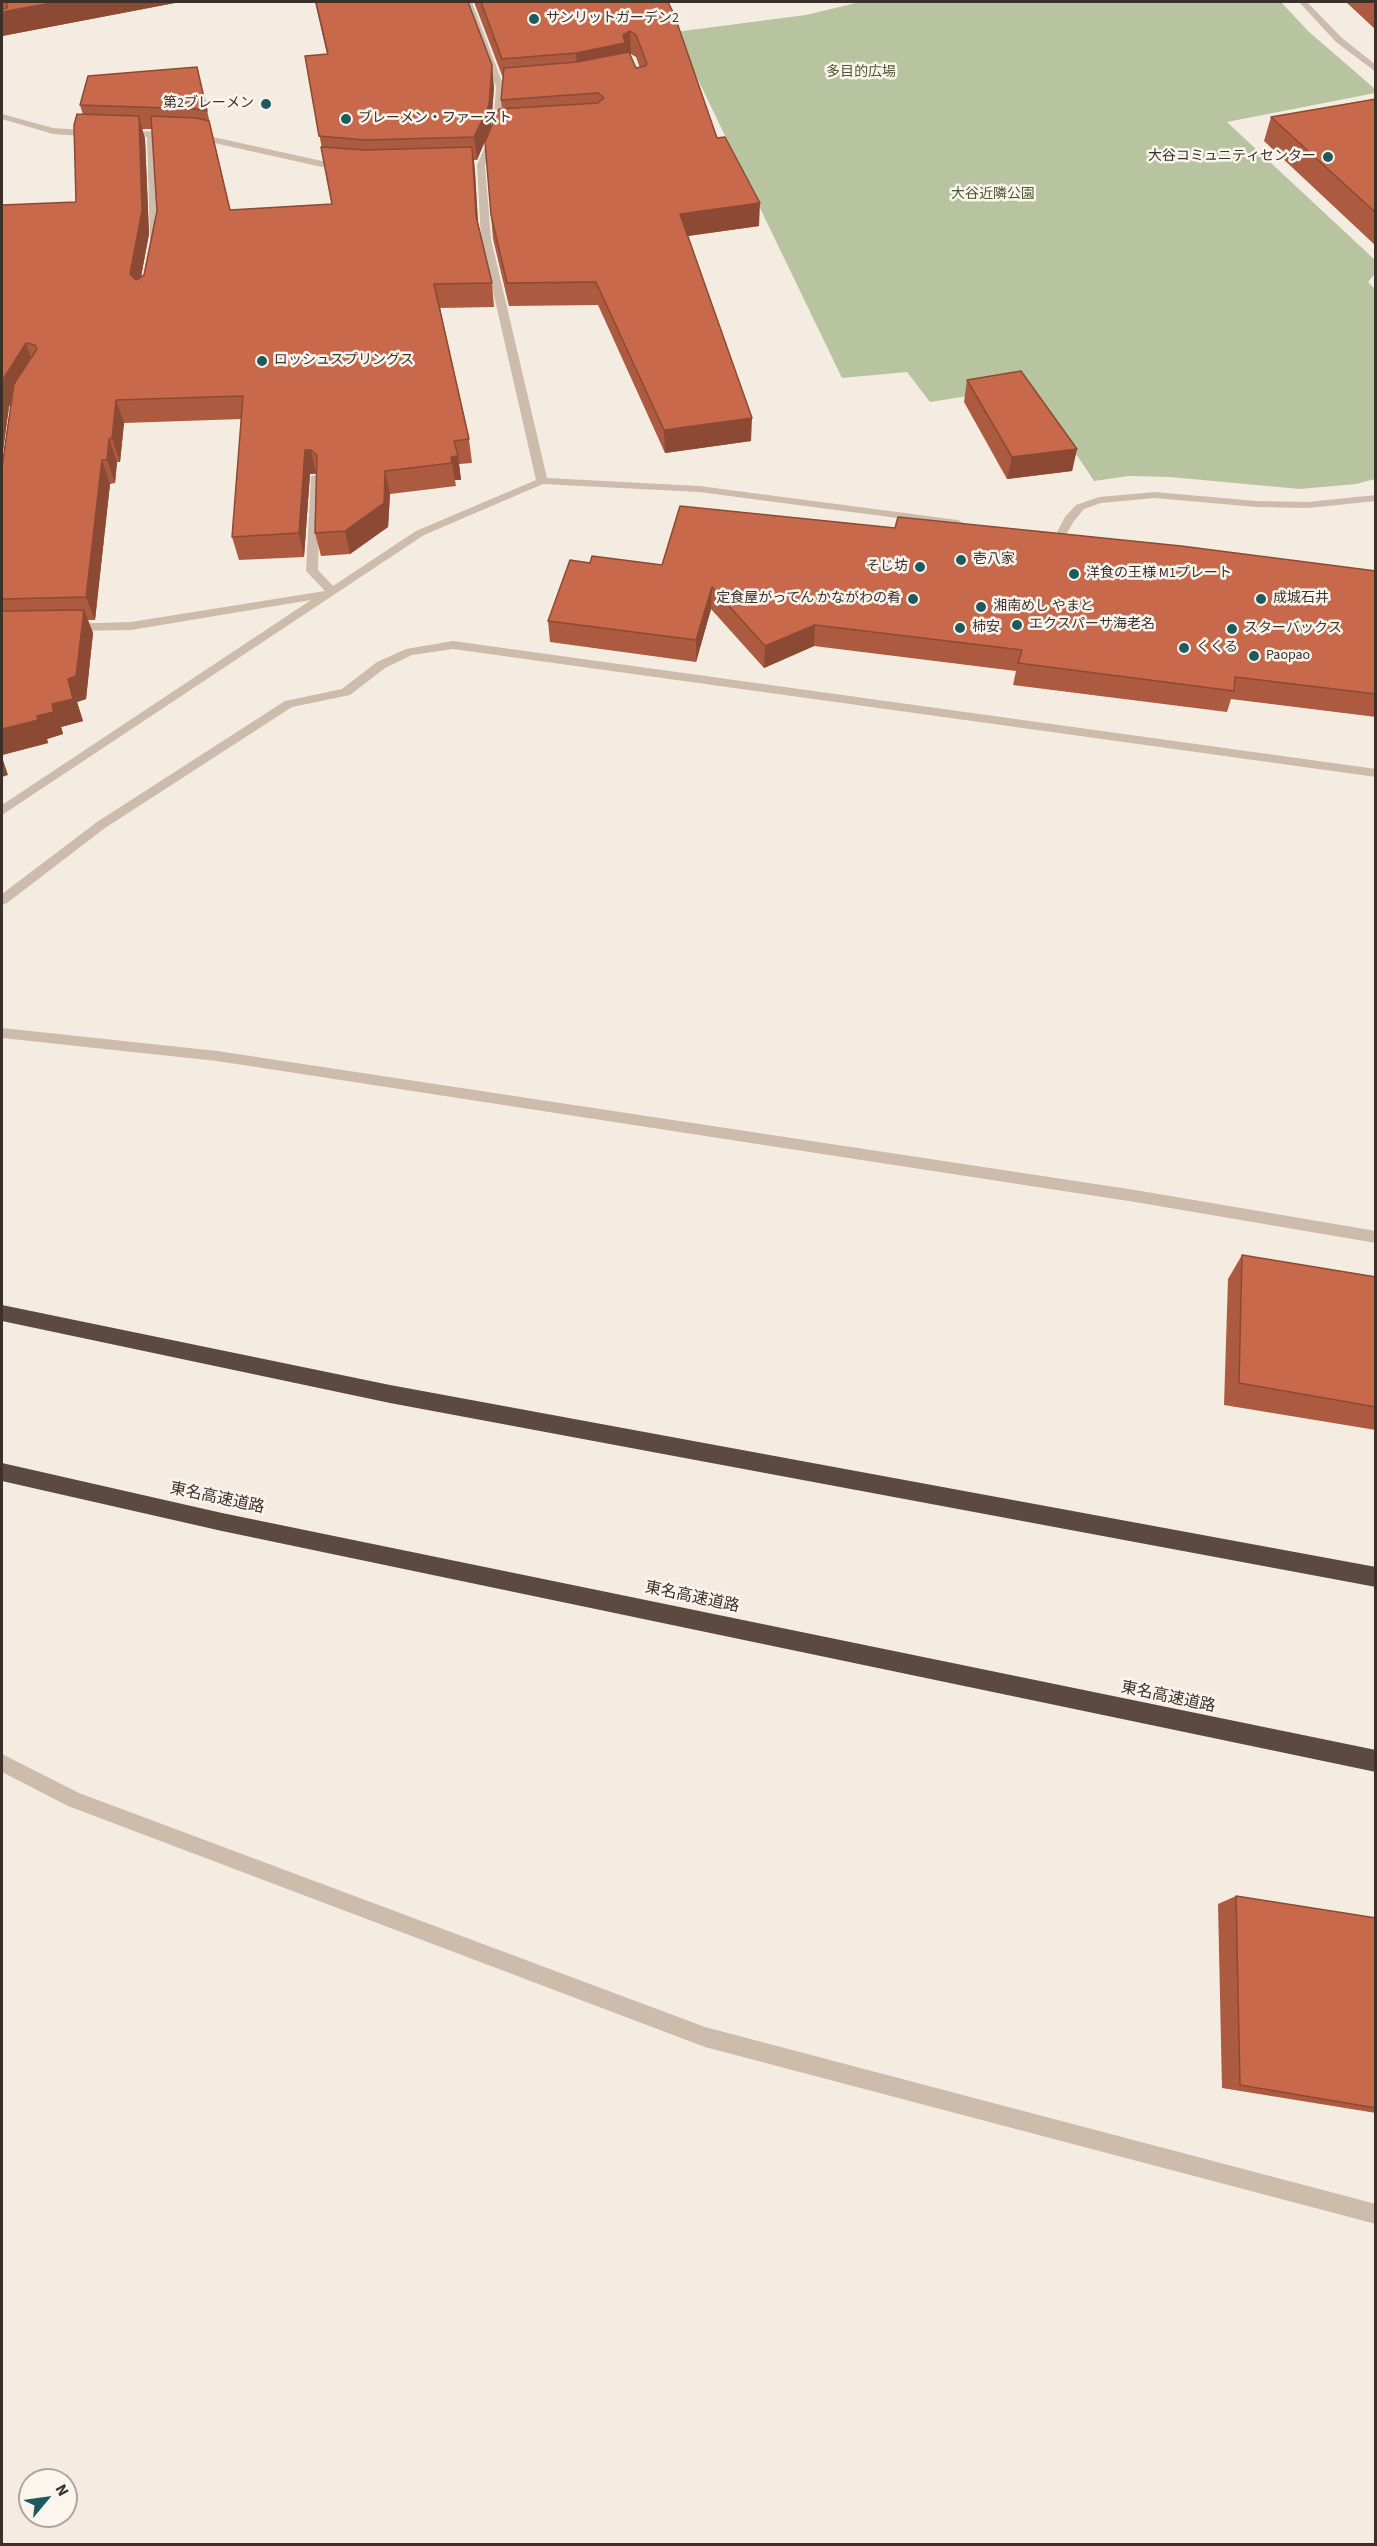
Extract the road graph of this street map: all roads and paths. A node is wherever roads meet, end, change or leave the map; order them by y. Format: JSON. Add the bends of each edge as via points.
{"nodes":[{"id":1,"x":468,"y":2,"type":"edge"},
{"id":2,"x":1303,"y":2,"type":"edge"},
{"id":3,"x":1376,"y":70,"type":"edge"},
{"id":4,"x":511,"y":86,"type":"edge"},
{"id":5,"x":500,"y":87,"type":"junction"},
{"id":6,"x":2,"y":117,"type":"edge"},
{"id":7,"x":509,"y":127,"type":"edge"},
{"id":8,"x":497,"y":128,"type":"junction"},
{"id":9,"x":106,"y":134,"type":"edge"},
{"id":10,"x":117,"y":134,"type":"edge"},
{"id":11,"x":151,"y":134,"type":"junction"},
{"id":12,"x":470,"y":165,"type":"edge"},
{"id":13,"x":481,"y":165,"type":"junction"},
{"id":14,"x":357,"y":167,"type":"edge"},
{"id":15,"x":154,"y":244,"type":"edge"},
{"id":16,"x":315,"y":478,"type":"edge"},
{"id":17,"x":542,"y":481,"type":"junction"},
{"id":18,"x":1376,"y":498,"type":"edge"},
{"id":19,"x":970,"y":525,"type":"edge"},
{"id":20,"x":1061,"y":536,"type":"edge"},
{"id":21,"x":333,"y":592,"type":"junction"},
{"id":22,"x":60,"y":627,"type":"edge"},
{"id":23,"x":1376,"y":773,"type":"edge"},
{"id":24,"x":2,"y":811,"type":"edge"},
{"id":25,"x":2,"y":900,"type":"edge"},
{"id":26,"x":2,"y":1033,"type":"edge"},
{"id":27,"x":1376,"y":1237,"type":"edge"},
{"id":28,"x":2,"y":1313,"type":"edge"},
{"id":29,"x":2,"y":1472,"type":"edge"},
{"id":30,"x":1376,"y":1577,"type":"edge"},
{"id":31,"x":1376,"y":1761,"type":"edge"},
{"id":32,"x":2,"y":1763,"type":"edge"},
{"id":33,"x":1376,"y":2214,"type":"edge"}],
"edges":[{"from":1,"to":5,"type":"street"},
{"from":2,"to":3,"type":"street","via":[[1339,40]]},
{"from":4,"to":5,"type":"street"},
{"from":5,"to":8,"type":"street"},
{"from":6,"to":9,"type":"street","via":[[53,131]]},
{"from":7,"to":8,"type":"street"},
{"from":8,"to":13,"type":"street"},
{"from":10,"to":11,"type":"street"},
{"from":11,"to":14,"type":"street","via":[[202,136],[322,164]]},
{"from":11,"to":15,"type":"street"},
{"from":12,"to":13,"type":"street"},
{"from":13,"to":17,"type":"street","via":[[486,239]]},
{"from":16,"to":21,"type":"street","via":[[312,571]]},
{"from":17,"to":19,"type":"street","via":[[699,489]]},
{"from":17,"to":21,"type":"street","via":[[420,533]]},
{"from":18,"to":20,"type":"street","via":[[1308,505],[1155,495],[1099,500],[1080,507]]},
{"from":21,"to":22,"type":"street","via":[[131,626]]},
{"from":21,"to":24,"type":"street"},
{"from":23,"to":25,"type":"street","via":[[453,645],[410,652],[381,665],[346,692],[289,704],[101,825]]},
{"from":26,"to":27,"type":"street","via":[[217,1056],[1135,1196]]},
{"from":28,"to":30,"type":"highway","via":[[390,1394]]},
{"from":29,"to":31,"type":"highway","name":"東名高速道路","via":[[245,1527]]},
{"from":32,"to":33,"type":"street","via":[[74,1800],[705,2037]]}]}
